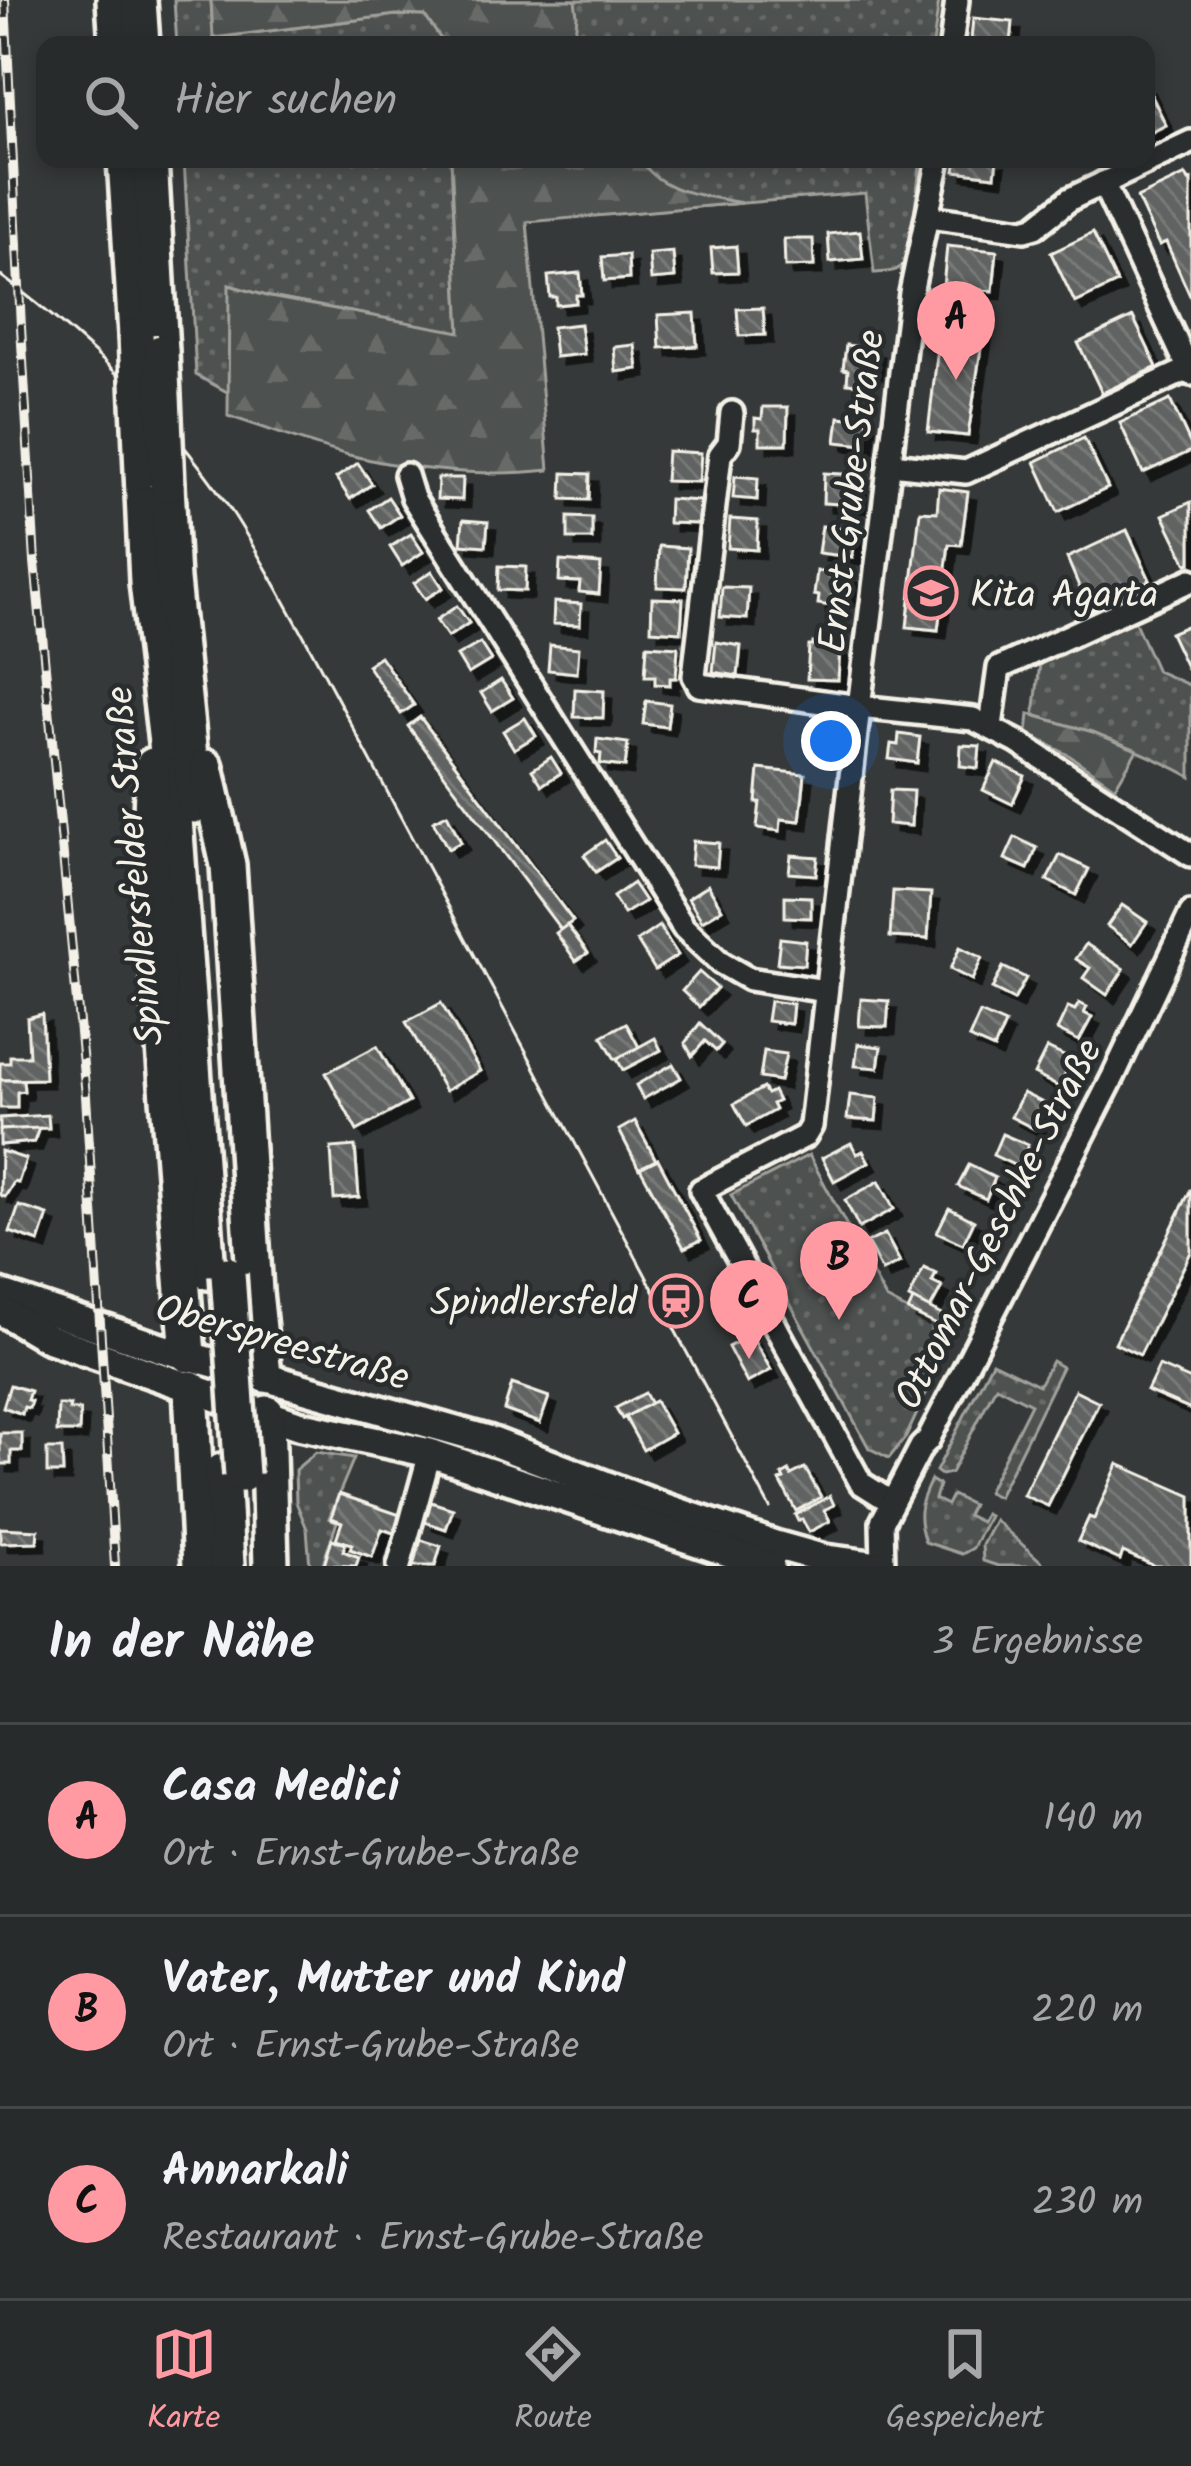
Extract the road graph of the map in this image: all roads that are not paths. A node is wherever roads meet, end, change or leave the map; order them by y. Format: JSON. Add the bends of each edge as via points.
{"nodes":[{"id":1,"x":114,"y":0,"type":"edge"},
{"id":2,"x":139,"y":0,"type":"edge"},
{"id":3,"x":957,"y":0,"type":"edge"},
{"id":4,"x":116,"y":36,"type":"edge"},
{"id":5,"x":141,"y":36,"type":"edge"},
{"id":6,"x":953,"y":36,"type":"edge"},
{"id":7,"x":1191,"y":142,"type":"edge"},
{"id":8,"x":1155,"y":159,"type":"edge"},
{"id":9,"x":125,"y":168,"type":"edge"},
{"id":10,"x":150,"y":168,"type":"edge"},
{"id":11,"x":937,"y":168,"type":"edge"},
{"id":12,"x":1135,"y":168,"type":"edge"},
{"id":13,"x":1103,"y":183,"type":"junction"},
{"id":14,"x":929,"y":217,"type":"junction"},
{"id":15,"x":149,"y":344,"type":"junction"},
{"id":16,"x":1190,"y":372,"type":"edge"},
{"id":17,"x":732,"y":413,"type":"dead end"},
{"id":18,"x":891,"y":464,"type":"junction"},
{"id":19,"x":406,"y":475,"type":"dead end"},
{"id":20,"x":1191,"y":580,"type":"edge"},
{"id":21,"x":172,"y":691,"type":"junction"},
{"id":22,"x":859,"y":707,"type":"junction"},
{"id":23,"x":991,"y":726,"type":"junction"},
{"id":24,"x":1191,"y":855,"type":"edge"},
{"id":25,"x":1191,"y":914,"type":"edge"},
{"id":26,"x":826,"y":991,"type":"junction"},
{"id":27,"x":0,"y":1294,"type":"edge"},
{"id":28,"x":0,"y":1310,"type":"edge"},
{"id":29,"x":190,"y":1371,"type":"junction"},
{"id":30,"x":264,"y":1375,"type":"junction"},
{"id":31,"x":266,"y":1413,"type":"junction"},
{"id":32,"x":430,"y":1453,"type":"junction"},
{"id":33,"x":232,"y":1473,"type":"junction"},
{"id":34,"x":541,"y":1474,"type":"junction"},
{"id":35,"x":891,"y":1502,"type":"junction"},
{"id":36,"x":200,"y":1566,"type":"edge"},
{"id":37,"x":227,"y":1566,"type":"edge"},
{"id":38,"x":247,"y":1566,"type":"edge"},
{"id":39,"x":271,"y":1566,"type":"edge"},
{"id":40,"x":399,"y":1566,"type":"edge"},
{"id":41,"x":770,"y":1566,"type":"edge"},
{"id":42,"x":881,"y":1566,"type":"edge"}],
"edges":[{"from":1,"to":4,"type":"highway"},
{"from":2,"to":5,"type":"highway"},
{"from":3,"to":6,"type":"street"},
{"from":7,"to":8,"type":"street"},
{"from":9,"to":15,"type":"highway","name":"Spindlersfelder Straße"},
{"from":10,"to":15,"type":"highway","name":"Spindlersfelder Straße"},
{"from":11,"to":14,"type":"street","name":"Ernst-Grube-Straße"},
{"from":12,"to":13,"type":"street"},
{"from":13,"to":14,"type":"street","via":[[1024,230]]},
{"from":13,"to":16,"type":"street"},
{"from":14,"to":18,"type":"street","name":"Ernst-Grube-Straße","via":[[911,293]]},
{"from":15,"to":21,"type":"highway","name":"Spindlersfelder Straße","bridge":true,"via":[[155,478],[147,582]]},
{"from":16,"to":18,"type":"street","via":[[966,472]]},
{"from":17,"to":22,"type":"street","via":[[694,676],[709,688]]},
{"from":18,"to":22,"type":"street","name":"Ernst-Grube-Straße"},
{"from":19,"to":26,"type":"street","via":[[413,498],[684,928],[749,979]]},
{"from":20,"to":23,"type":"street","via":[[999,668]]},
{"from":21,"to":29,"type":"highway","via":[[152,777],[152,893]]},
{"from":21,"to":30,"type":"highway","via":[[228,865]]},
{"from":21,"to":33,"type":"highway","name":"Spindlersfelder Straße","bridge":true,"via":[[200,869]]},
{"from":22,"to":23,"type":"street"},
{"from":22,"to":26,"type":"street","name":"Ernst-Grube-Straße"},
{"from":23,"to":24,"type":"street"},
{"from":25,"to":35,"type":"street","name":"Ottomar-Geschke-Straße"},
{"from":26,"to":35,"type":"street","name":"Ernst-Grube-Straße","via":[[805,1136],[701,1190],[861,1483]]},
{"from":27,"to":29,"type":"main road","name":"Oberspreestraße"},
{"from":28,"to":29,"type":"main road","name":"Oberspreestraße","via":[[46,1338]]},
{"from":29,"to":30,"type":"main road","name":"Oberspreestraße"},
{"from":29,"to":31,"type":"main road","name":"Oberspreestraße"},
{"from":29,"to":36,"type":"highway"},
{"from":30,"to":31,"type":"main road"},
{"from":30,"to":34,"type":"main road","name":"Oberspreestraße","via":[[488,1440]]},
{"from":31,"to":32,"type":"main road","name":"Oberspreestraße"},
{"from":31,"to":39,"type":"highway"},
{"from":32,"to":34,"type":"main road","name":"Oberspreestraße"},
{"from":32,"to":40,"type":"street"},
{"from":33,"to":37,"type":"highway","name":"Spindlersfelder Straße"},
{"from":33,"to":38,"type":"highway","name":"Spindlersfelder Straße"},
{"from":34,"to":41,"type":"main road","name":"Oberspreestraße"},
{"from":34,"to":42,"type":"main road","name":"Oberspreestraße","via":[[775,1545]]},
{"from":35,"to":42,"type":"street","name":"Ottomar-Geschke-Straße"}]}
